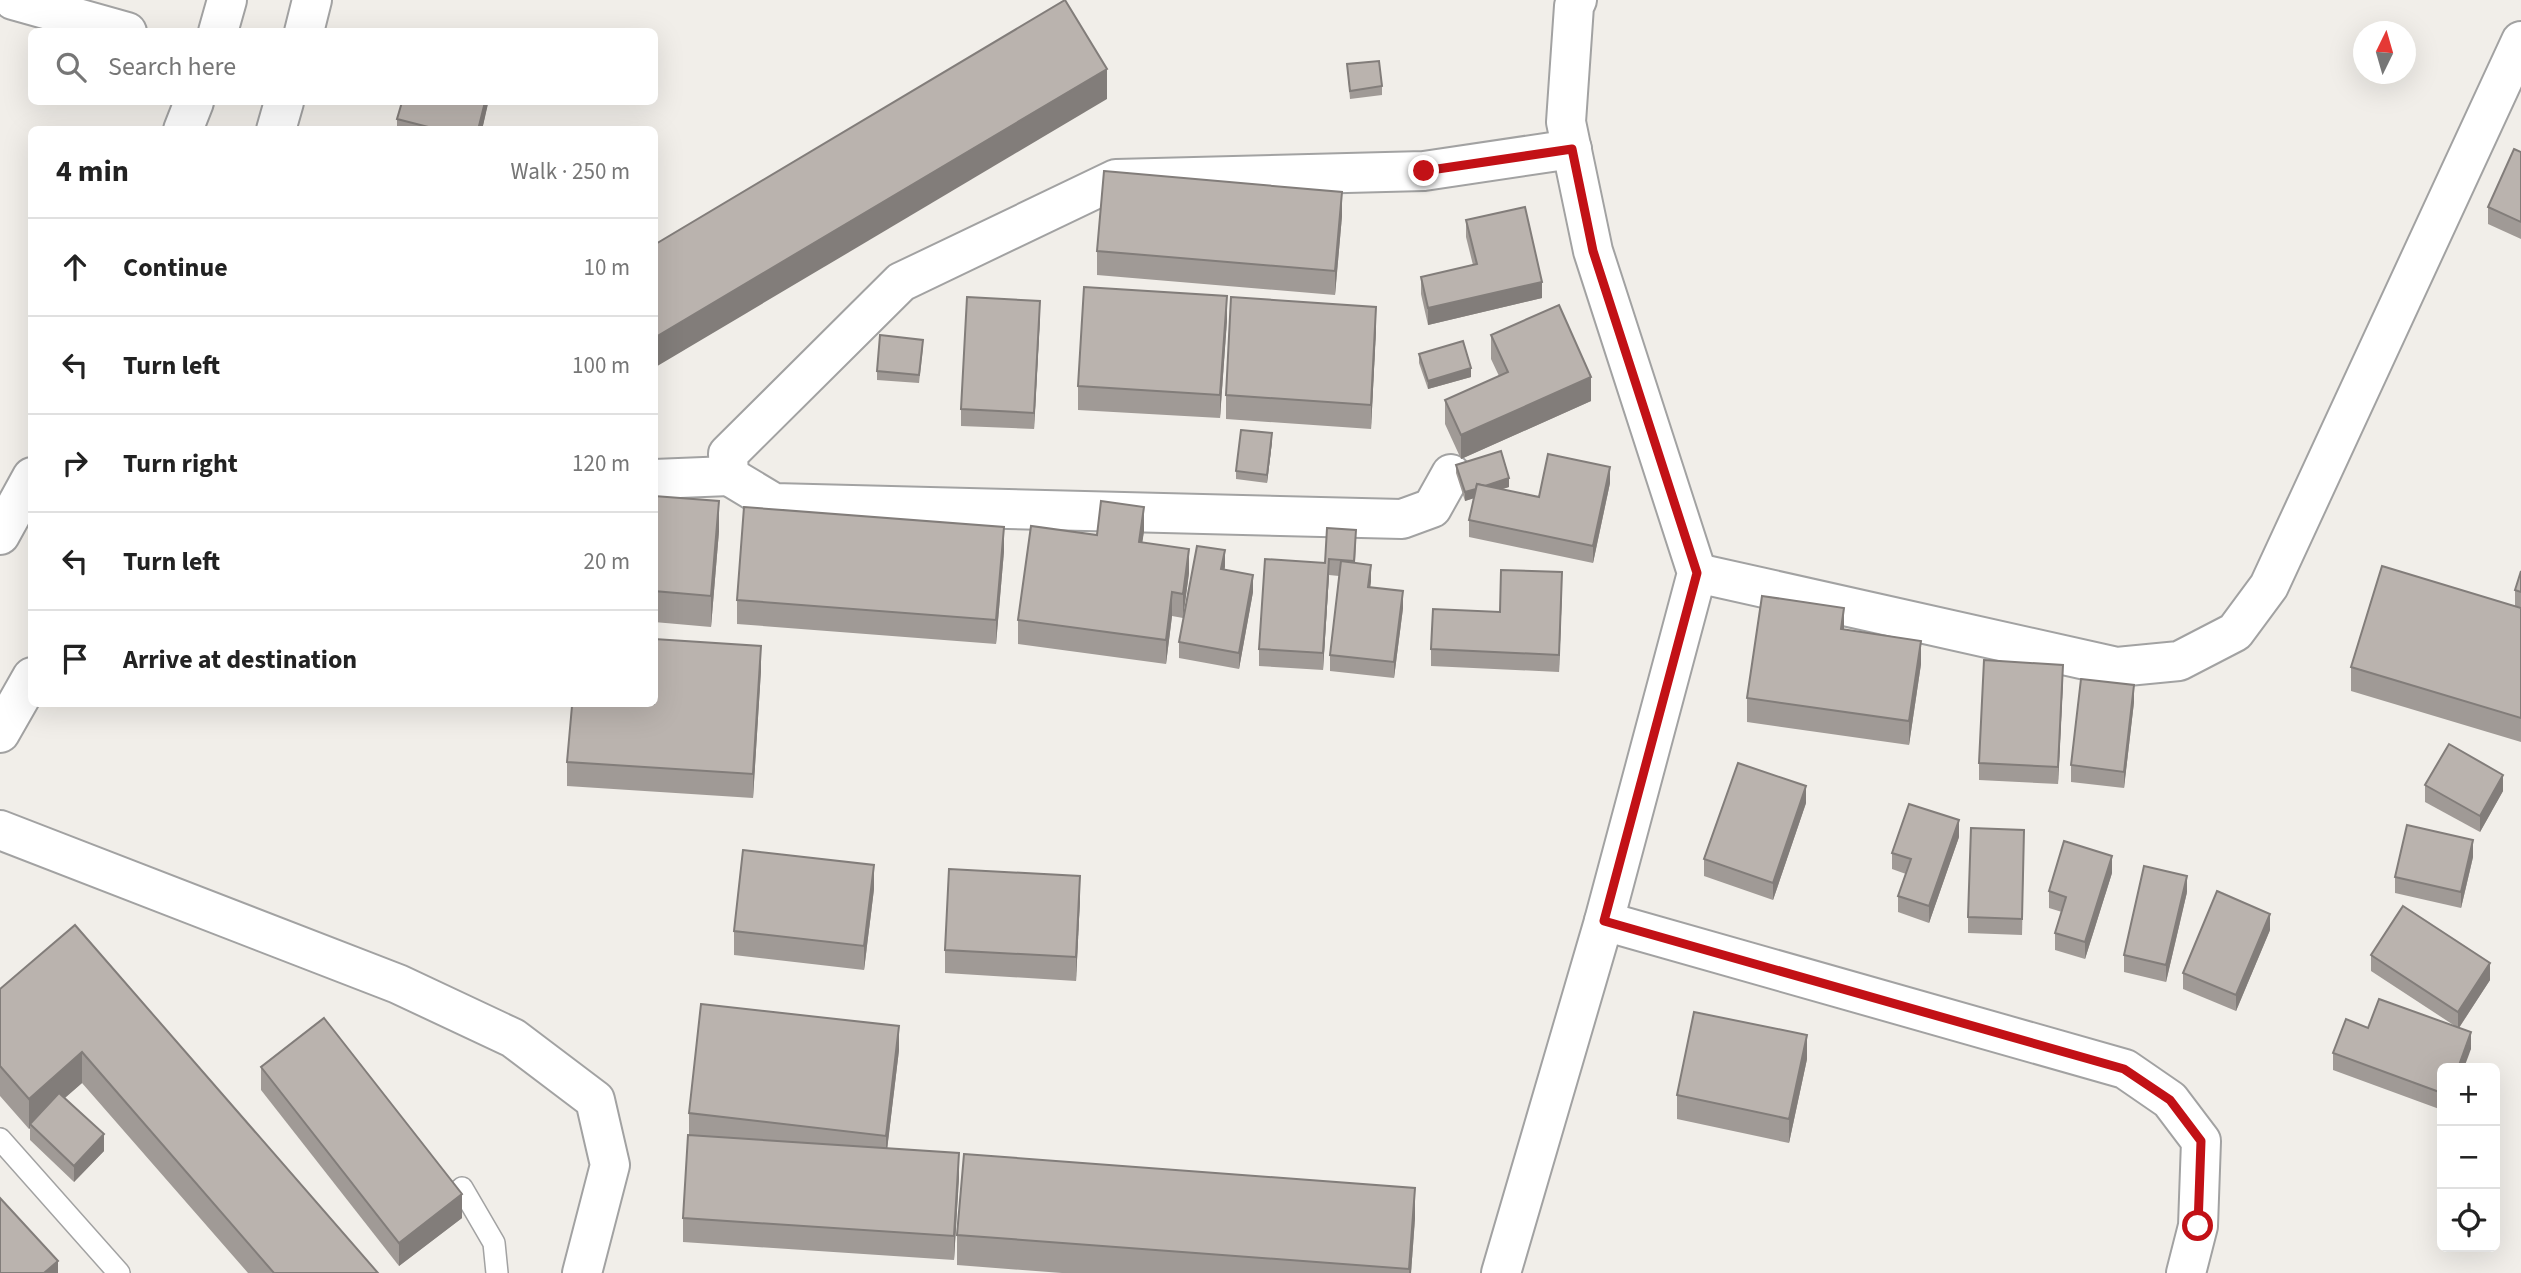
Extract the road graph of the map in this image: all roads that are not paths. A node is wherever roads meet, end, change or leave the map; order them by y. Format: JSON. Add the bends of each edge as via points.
{"nodes":[{"id":1,"x":13,"y":0,"type":"edge"},
{"id":2,"x":227,"y":0,"type":"edge"},
{"id":3,"x":312,"y":0,"type":"edge"},
{"id":4,"x":1577,"y":0,"type":"edge"},
{"id":5,"x":113,"y":28,"type":"edge"},
{"id":6,"x":219,"y":28,"type":"edge"},
{"id":7,"x":305,"y":28,"type":"edge"},
{"id":8,"x":2521,"y":41,"type":"edge"},
{"id":9,"x":193,"y":105,"type":"edge"},
{"id":10,"x":283,"y":105,"type":"edge"},
{"id":11,"x":185,"y":126,"type":"edge"},
{"id":12,"x":277,"y":126,"type":"edge"},
{"id":13,"x":1572,"y":149,"type":"junction"},
{"id":14,"x":1451,"y":474,"type":"dead end"},
{"id":15,"x":729,"y":476,"type":"junction"},
{"id":16,"x":658,"y":479,"type":"edge"},
{"id":17,"x":28,"y":484,"type":"edge"},
{"id":18,"x":0,"y":535,"type":"edge"},
{"id":19,"x":1697,"y":573,"type":"junction"},
{"id":20,"x":28,"y":684,"type":"edge"},
{"id":21,"x":0,"y":733,"type":"edge"},
{"id":22,"x":0,"y":830,"type":"edge"},
{"id":23,"x":1604,"y":921,"type":"junction"},
{"id":24,"x":0,"y":1139,"type":"edge"},
{"id":25,"x":463,"y":1188,"type":"dead end"},
{"id":26,"x":119,"y":1273,"type":"edge"},
{"id":27,"x":497,"y":1273,"type":"edge"},
{"id":28,"x":582,"y":1273,"type":"edge"},
{"id":29,"x":1501,"y":1273,"type":"edge"},
{"id":30,"x":2186,"y":1273,"type":"edge"}],
"edges":[{"from":1,"to":5,"type":"street"},
{"from":2,"to":6,"type":"street"},
{"from":3,"to":7,"type":"street"},
{"from":4,"to":13,"type":"street","via":[[1566,122]]},
{"from":8,"to":19,"type":"street","via":[[2269,586],[2235,632],[2179,661],[2117,667]]},
{"from":9,"to":11,"type":"street"},
{"from":10,"to":12,"type":"street"},
{"from":13,"to":15,"type":"street","via":[[1424,171],[1116,180],[901,282],[728,454]]},
{"from":13,"to":19,"type":"street","via":[[1593,251]]},
{"from":14,"to":15,"type":"street","via":[[1432,508],[1402,519],[774,503]]},
{"from":15,"to":16,"type":"street"},
{"from":17,"to":18,"type":"street"},
{"from":19,"to":23,"type":"street"},
{"from":20,"to":21,"type":"street"},
{"from":22,"to":28,"type":"street","via":[[398,984],[513,1038],[595,1100],[610,1165]]},
{"from":23,"to":29,"type":"street"},
{"from":23,"to":30,"type":"street","via":[[2124,1069],[2170,1100],[2201,1141],[2198,1226]]},
{"from":24,"to":26,"type":"lane"},
{"from":25,"to":27,"type":"lane","via":[[494,1243]]}]}
